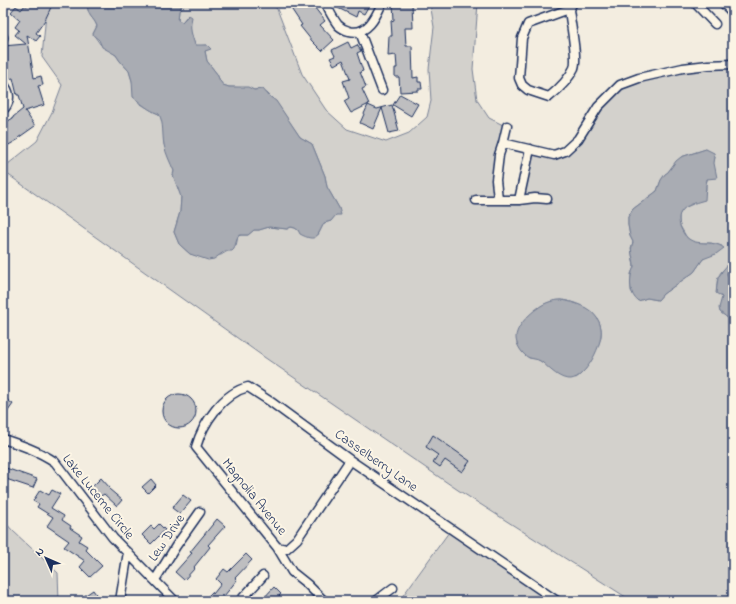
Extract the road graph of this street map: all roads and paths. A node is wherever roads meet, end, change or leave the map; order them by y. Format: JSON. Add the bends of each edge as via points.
{"nodes":[{"id":1,"x":325,"y":3,"type":"edge"},
{"id":2,"x":382,"y":3,"type":"edge"},
{"id":3,"x":695,"y":3,"type":"edge"},
{"id":4,"x":725,"y":4,"type":"edge"},
{"id":5,"x":571,"y":6,"type":"edge"},
{"id":6,"x":733,"y":13,"type":"edge"},
{"id":7,"x":715,"y":24,"type":"dead end"},
{"id":8,"x":360,"y":32,"type":"junction"},
{"id":9,"x":733,"y":64,"type":"edge"},
{"id":10,"x":3,"y":84,"type":"edge"},
{"id":11,"x":382,"y":90,"type":"dead end"},
{"id":12,"x":3,"y":108,"type":"edge"},
{"id":13,"x":507,"y":126,"type":"dead end"},
{"id":14,"x":503,"y":144,"type":"junction"},
{"id":15,"x":530,"y":149,"type":"junction"},
{"id":16,"x":548,"y":199,"type":"dead end"},
{"id":17,"x":476,"y":200,"type":"dead end"},
{"id":18,"x":498,"y":200,"type":"junction"},
{"id":19,"x":519,"y":200,"type":"junction"},
{"id":20,"x":3,"y":439,"type":"edge"},
{"id":21,"x":196,"y":446,"type":"joint"},
{"id":22,"x":350,"y":460,"type":"junction"},
{"id":23,"x":200,"y":512,"type":"dead end"},
{"id":24,"x":277,"y":547,"type":"junction"},
{"id":25,"x":128,"y":552,"type":"junction"},
{"id":26,"x":263,"y":576,"type":"dead end"},
{"id":27,"x":155,"y":580,"type":"junction"},
{"id":28,"x":393,"y":588,"type":"dead end"},
{"id":29,"x":120,"y":601,"type":"edge"},
{"id":30,"x":175,"y":601,"type":"edge"},
{"id":31,"x":240,"y":601,"type":"edge"},
{"id":32,"x":324,"y":601,"type":"edge"},
{"id":33,"x":376,"y":601,"type":"edge"},
{"id":34,"x":557,"y":601,"type":"edge"}],
"edges":[{"from":1,"to":8,"type":"street","via":[[339,26]]},
{"from":2,"to":8,"type":"street","via":[[369,25]]},
{"from":3,"to":7,"type":"street"},
{"from":4,"to":6,"type":"street"},
{"from":5,"to":5,"type":"street","via":[[528,24],[522,38],[519,78],[528,90],[549,97],[560,88],[574,67]]},
{"from":8,"to":11,"type":"street"},
{"from":9,"to":15,"type":"street","via":[[683,68],[620,85],[598,107],[578,139],[565,151],[554,155]]},
{"from":10,"to":12,"type":"street","via":[[10,96],[9,103]]},
{"from":13,"to":14,"type":"street"},
{"from":14,"to":15,"type":"street"},
{"from":14,"to":18,"type":"street","via":[[497,174]]},
{"from":15,"to":19,"type":"street"},
{"from":16,"to":19,"type":"street"},
{"from":17,"to":18,"type":"street"},
{"from":18,"to":19,"type":"street"},
{"from":20,"to":25,"type":"street","name":"Lake Lucerne Circle","via":[[33,449],[55,462],[113,538]]},
{"from":21,"to":22,"type":"street","name":"Casselberry Lane","via":[[199,436],[219,405],[240,389],[248,388]]},
{"from":21,"to":24,"type":"street","name":"Magnolia Avenue"},
{"from":22,"to":24,"type":"street","name":"Magnolia Avenue","via":[[297,539],[286,549]]},
{"from":22,"to":34,"type":"street","name":"Casselberry Lane"},
{"from":23,"to":27,"type":"street","name":"Lew Drive"},
{"from":24,"to":32,"type":"street","via":[[292,572]]},
{"from":25,"to":27,"type":"street"},
{"from":25,"to":29,"type":"street","name":"Lake Lucerne Circle"},
{"from":26,"to":31,"type":"street"},
{"from":27,"to":30,"type":"street"},
{"from":28,"to":33,"type":"street"}]}
